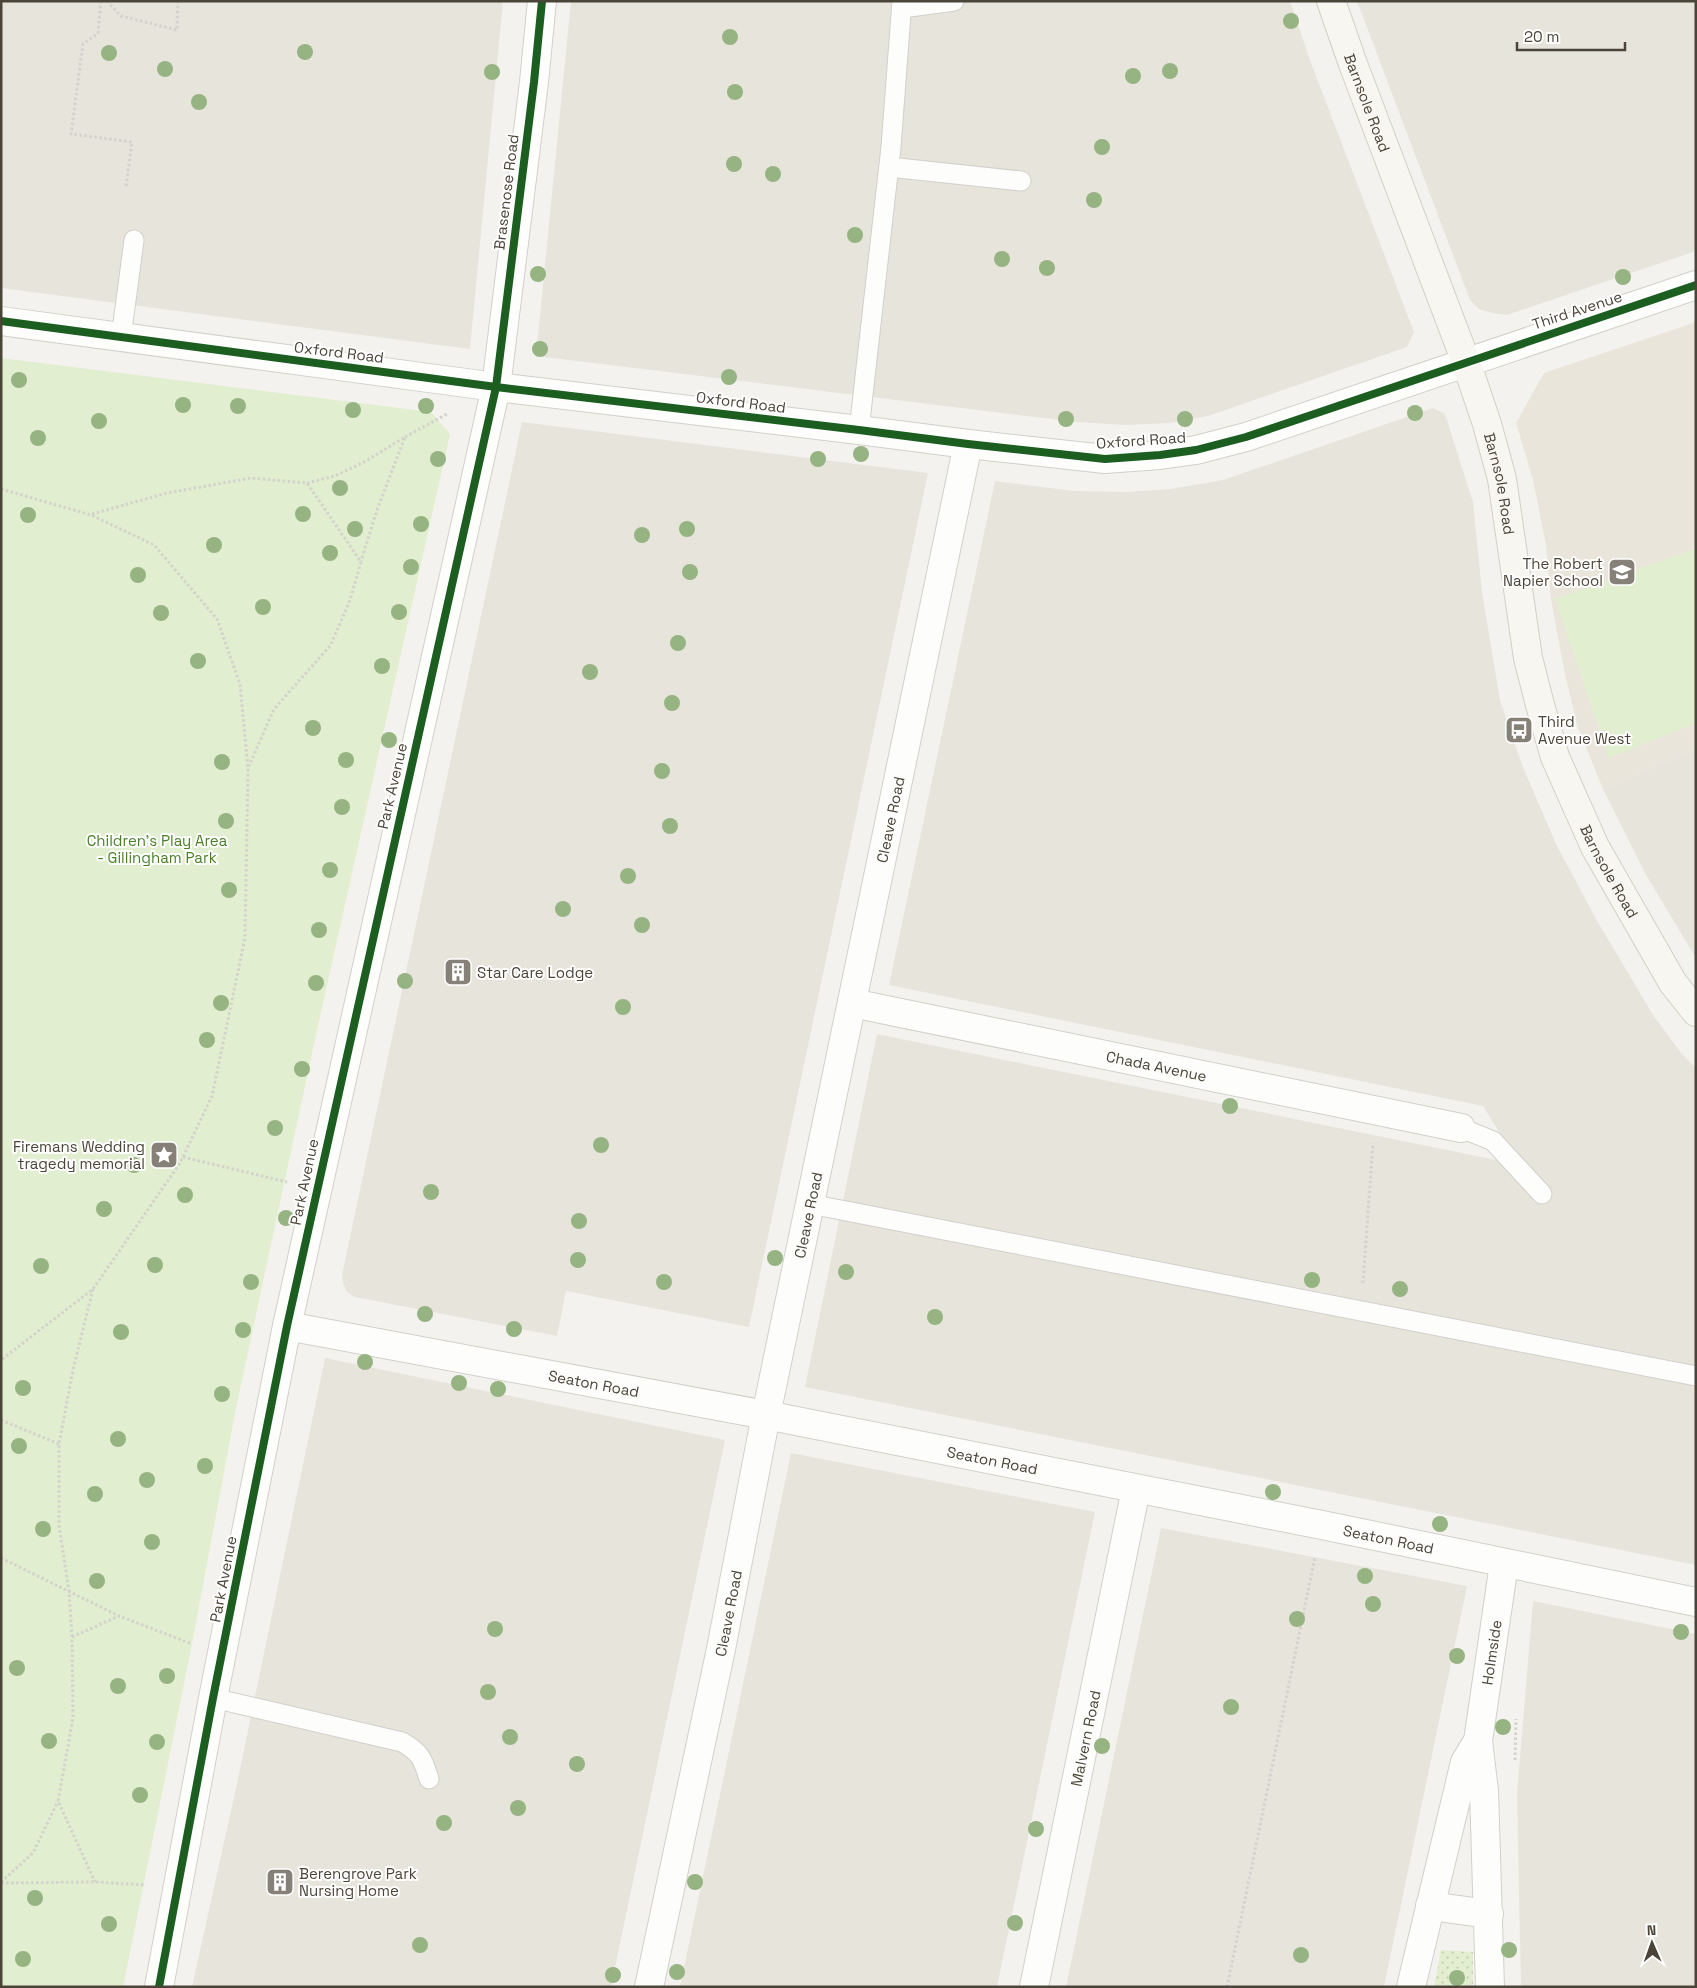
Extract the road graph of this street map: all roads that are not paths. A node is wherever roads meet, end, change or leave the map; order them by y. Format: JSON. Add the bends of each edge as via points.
{"nodes":[{"id":1,"x":542,"y":1,"type":"edge"},
{"id":2,"x":954,"y":1,"type":"edge"},
{"id":3,"x":1331,"y":1,"type":"edge"},
{"id":4,"x":902,"y":5,"type":"edge"},
{"id":5,"x":889,"y":167,"type":"junction"},
{"id":6,"x":1021,"y":181,"type":"dead end"},
{"id":7,"x":134,"y":240,"type":"dead end"},
{"id":8,"x":1696,"y":285,"type":"edge"},
{"id":9,"x":1,"y":321,"type":"edge"},
{"id":10,"x":121,"y":338,"type":"junction"},
{"id":11,"x":1466,"y":362,"type":"junction"},
{"id":12,"x":496,"y":387,"type":"junction"},
{"id":13,"x":859,"y":430,"type":"junction"},
{"id":14,"x":968,"y":444,"type":"junction"},
{"id":15,"x":852,"y":1003,"type":"junction"},
{"id":16,"x":1696,"y":1012,"type":"edge"},
{"id":17,"x":1461,"y":1128,"type":"joint"},
{"id":18,"x":1542,"y":1194,"type":"dead end"},
{"id":19,"x":810,"y":1204,"type":"junction"},
{"id":20,"x":287,"y":1326,"type":"junction"},
{"id":21,"x":1696,"y":1376,"type":"edge"},
{"id":22,"x":766,"y":1416,"type":"junction"},
{"id":23,"x":1136,"y":1490,"type":"junction"},
{"id":24,"x":1504,"y":1564,"type":"junction"},
{"id":25,"x":1696,"y":1602,"type":"edge"},
{"id":26,"x":213,"y":1698,"type":"junction"},
{"id":27,"x":1478,"y":1741,"type":"junction"},
{"id":28,"x":428,"y":1779,"type":"dead end"},
{"id":29,"x":1430,"y":1906,"type":"junction"},
{"id":30,"x":1489,"y":1914,"type":"junction"},
{"id":31,"x":159,"y":1987,"type":"edge"},
{"id":32,"x":650,"y":1987,"type":"edge"},
{"id":33,"x":1034,"y":1987,"type":"edge"},
{"id":34,"x":1411,"y":1987,"type":"edge"},
{"id":35,"x":1490,"y":1987,"type":"edge"}],
"edges":[{"from":1,"to":12,"type":"street","name":"Brasenose Road"},
{"from":2,"to":4,"type":"lane"},
{"from":3,"to":11,"type":"street","name":"Barnsole Road"},
{"from":4,"to":5,"type":"lane"},
{"from":5,"to":6,"type":"lane"},
{"from":5,"to":13,"type":"lane"},
{"from":7,"to":10,"type":"lane"},
{"from":8,"to":11,"type":"street","name":"Third Avenue"},
{"from":9,"to":10,"type":"street","name":"Oxford Road"},
{"from":10,"to":12,"type":"street","name":"Oxford Road"},
{"from":11,"to":14,"type":"street","name":"Oxford Road","via":[[1246,437],[1196,450],[1105,459]]},
{"from":11,"to":16,"type":"street","name":"Barnsole Road","via":[[1502,479],[1528,658],[1555,757],[1599,855],[1673,983]]},
{"from":12,"to":13,"type":"street","name":"Oxford Road"},
{"from":12,"to":20,"type":"street","name":"Park Avenue"},
{"from":13,"to":14,"type":"street","name":"Oxford Road"},
{"from":14,"to":15,"type":"street","name":"Cleave Road"},
{"from":15,"to":17,"type":"street","name":"Chada Avenue"},
{"from":15,"to":19,"type":"street","name":"Cleave Road"},
{"from":17,"to":18,"type":"lane","via":[[1493,1142]]},
{"from":19,"to":21,"type":"lane"},
{"from":19,"to":22,"type":"street","name":"Cleave Road"},
{"from":20,"to":22,"type":"street","name":"Seaton Road"},
{"from":20,"to":26,"type":"street","name":"Park Avenue"},
{"from":22,"to":23,"type":"street","name":"Seaton Road"},
{"from":22,"to":32,"type":"street","name":"Cleave Road"},
{"from":23,"to":24,"type":"street","name":"Seaton Road"},
{"from":23,"to":33,"type":"street","name":"Malvern Road"},
{"from":24,"to":25,"type":"street","name":"Seaton Road"},
{"from":24,"to":27,"type":"street","name":"Holmside"},
{"from":26,"to":28,"type":"lane","via":[[402,1742],[416,1750],[424,1762]]},
{"from":26,"to":31,"type":"street","name":"Park Avenue"},
{"from":27,"to":29,"type":"street","name":"Holmside","via":[[1465,1762]]},
{"from":27,"to":30,"type":"street","name":"Holmside","via":[[1484,1791]]},
{"from":29,"to":30,"type":"street"},
{"from":29,"to":34,"type":"street","name":"Holmside"},
{"from":30,"to":35,"type":"street","name":"Holmside"}]}
